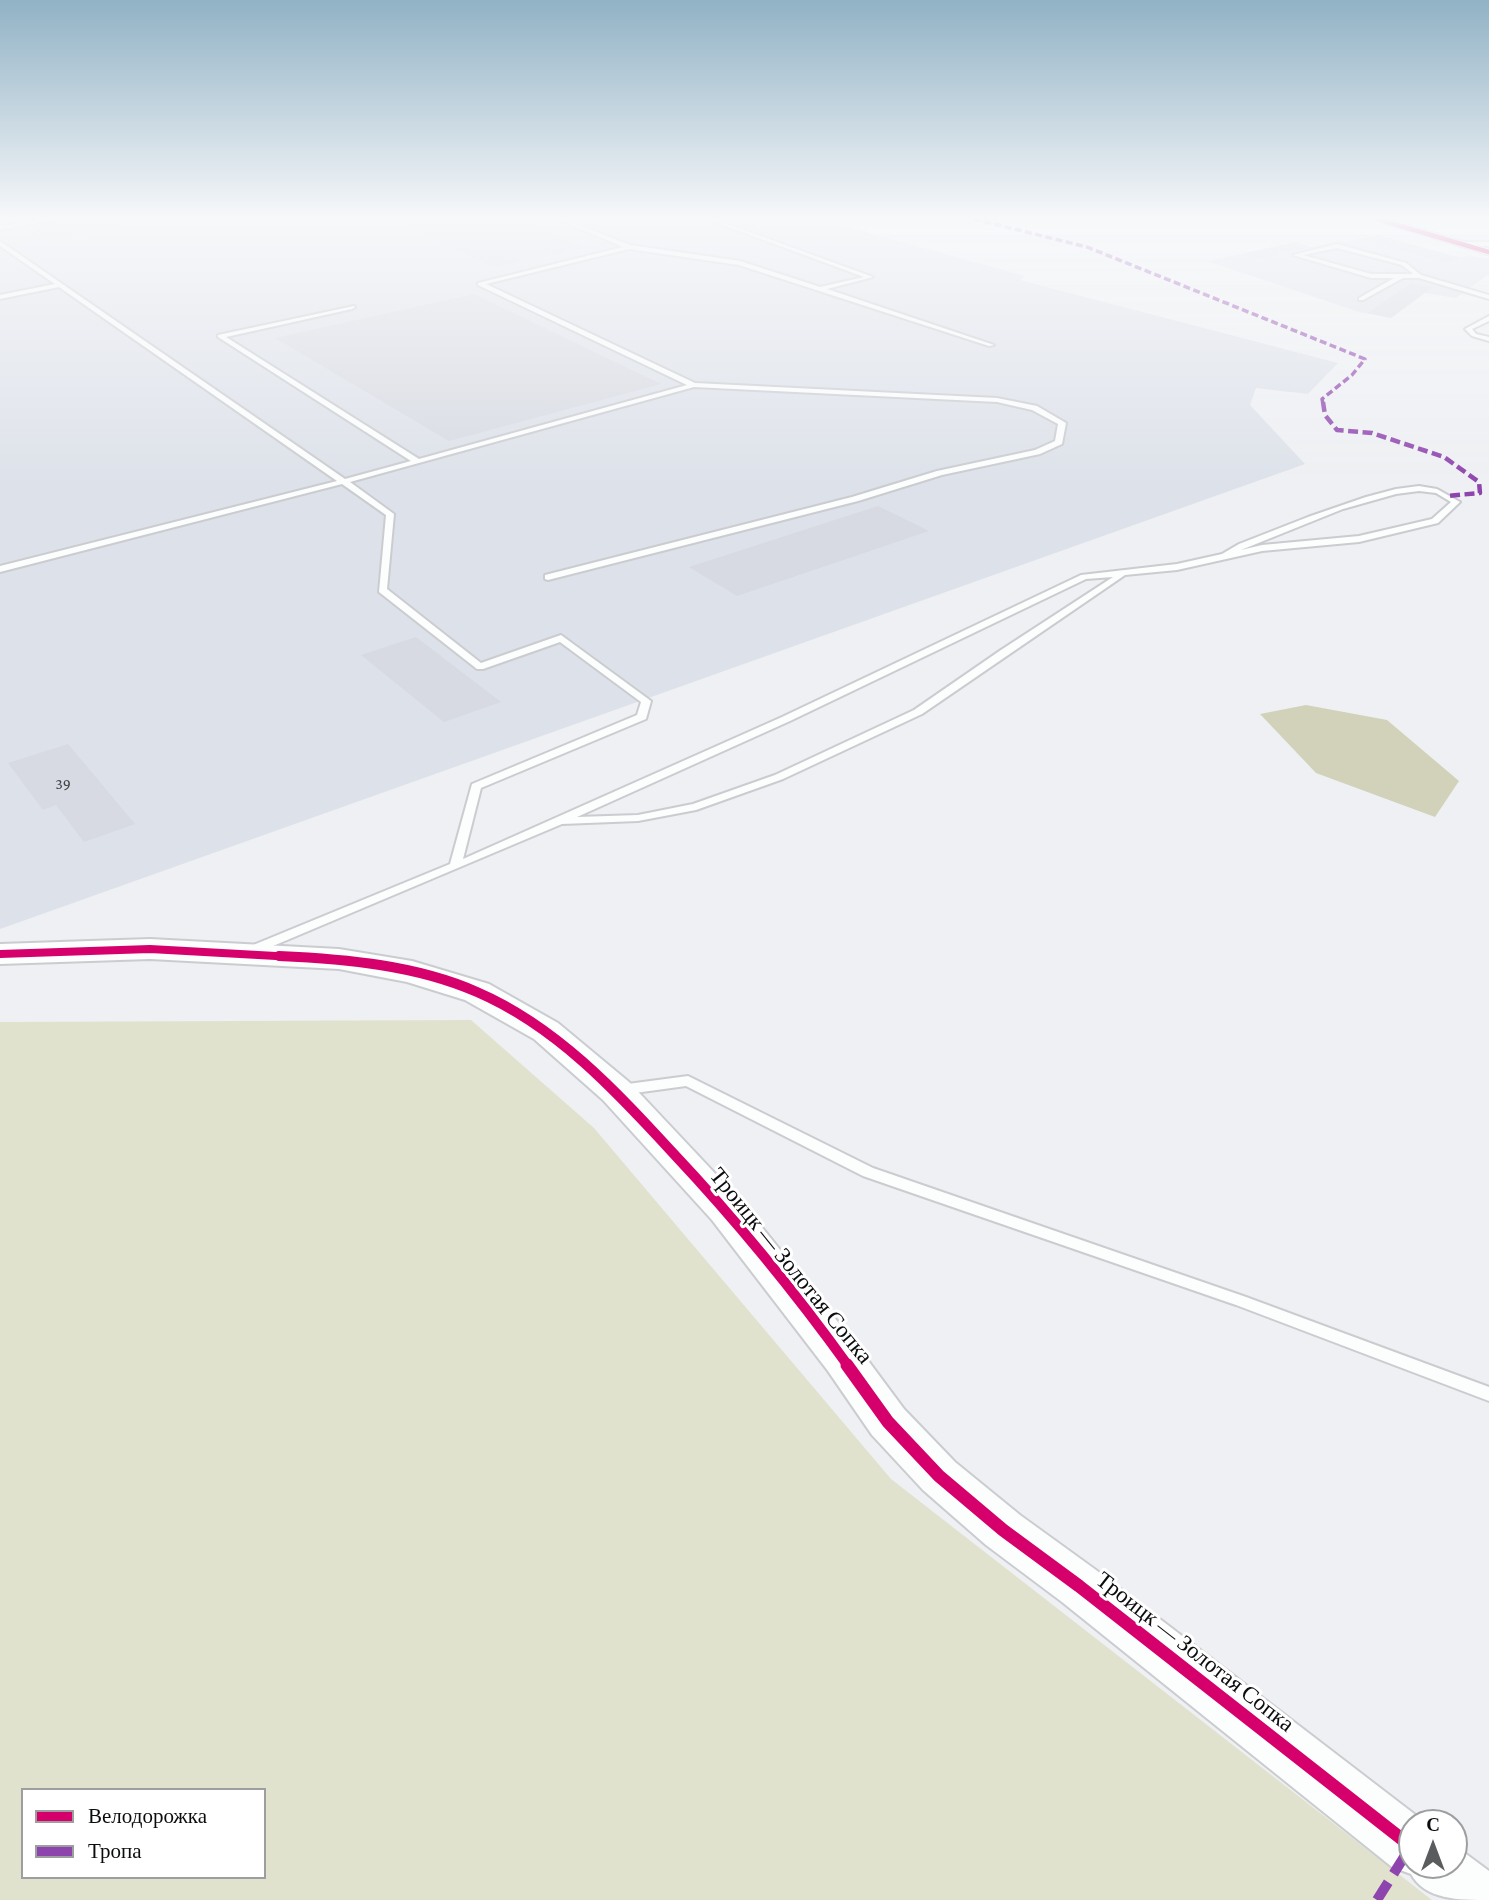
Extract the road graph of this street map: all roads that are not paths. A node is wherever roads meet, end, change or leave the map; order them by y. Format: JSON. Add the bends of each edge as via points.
{"nodes":[{"id":1,"x":94,"y":308,"type":"edge"},
{"id":2,"x":349,"y":308,"type":"edge"},
{"id":3,"x":530,"y":308,"type":"edge"},
{"id":4,"x":877,"y":308,"type":"edge"},
{"id":5,"x":1489,"y":317,"type":"edge"},
{"id":6,"x":1489,"y":339,"type":"edge"},
{"id":7,"x":991,"y":345,"type":"dead end"},
{"id":8,"x":694,"y":385,"type":"junction"},
{"id":9,"x":417,"y":461,"type":"junction"},
{"id":10,"x":345,"y":481,"type":"junction"},
{"id":11,"x":1225,"y":556,"type":"junction"},
{"id":12,"x":0,"y":569,"type":"edge"},
{"id":13,"x":1125,"y":573,"type":"junction"},
{"id":14,"x":548,"y":577,"type":"dead end"},
{"id":15,"x":554,"y":822,"type":"junction"},
{"id":16,"x":455,"y":866,"type":"junction"},
{"id":17,"x":247,"y":952,"type":"junction"},
{"id":18,"x":0,"y":954,"type":"edge"},
{"id":19,"x":616,"y":1091,"type":"junction"},
{"id":20,"x":1489,"y":1394,"type":"edge"},
{"id":21,"x":1398,"y":1836,"type":"edge"},
{"id":22,"x":1453,"y":1879,"type":"edge"},
{"id":23,"x":1480,"y":1900,"type":"edge"}],
"edges":[{"from":1,"to":10,"type":"lane"},
{"from":2,"to":9,"type":"lane","via":[[220,336]]},
{"from":3,"to":8,"type":"lane"},
{"from":4,"to":7,"type":"lane"},
{"from":5,"to":6,"type":"lane","via":[[1468,328]]},
{"from":8,"to":9,"type":"lane"},
{"from":8,"to":14,"type":"lane","via":[[997,400],[1034,408],[1062,423],[1059,442],[1037,452],[940,473]]},
{"from":9,"to":10,"type":"lane"},
{"from":10,"to":12,"type":"lane"},
{"from":10,"to":16,"type":"lane","via":[[390,514],[382,590],[480,667],[561,638],[646,701],[642,717],[476,786]]},
{"from":11,"to":11,"type":"lane","via":[[1359,539],[1434,521],[1456,502],[1436,490],[1378,496]]},
{"from":11,"to":13,"type":"lane"},
{"from":13,"to":15,"type":"lane","via":[[1084,578]]},
{"from":13,"to":15,"type":"lane","via":[[918,712],[779,777],[696,807],[638,818]]},
{"from":15,"to":16,"type":"lane"},
{"from":16,"to":17,"type":"lane"},
{"from":17,"to":18,"type":"street","name":"Троицк — Золотая Сопка","via":[[150,949]]},
{"from":17,"to":19,"type":"street","name":"Троицк — Золотая Сопка","via":[[351,961],[412,972],[477,992],[546,1031]]},
{"from":19,"to":20,"type":"lane","via":[[688,1081],[868,1172]]},
{"from":19,"to":21,"type":"street","name":"Троицк — Золотая Сопка","via":[[726,1210],[888,1422],[939,1476]]},
{"from":22,"to":23,"type":"street"}]}
